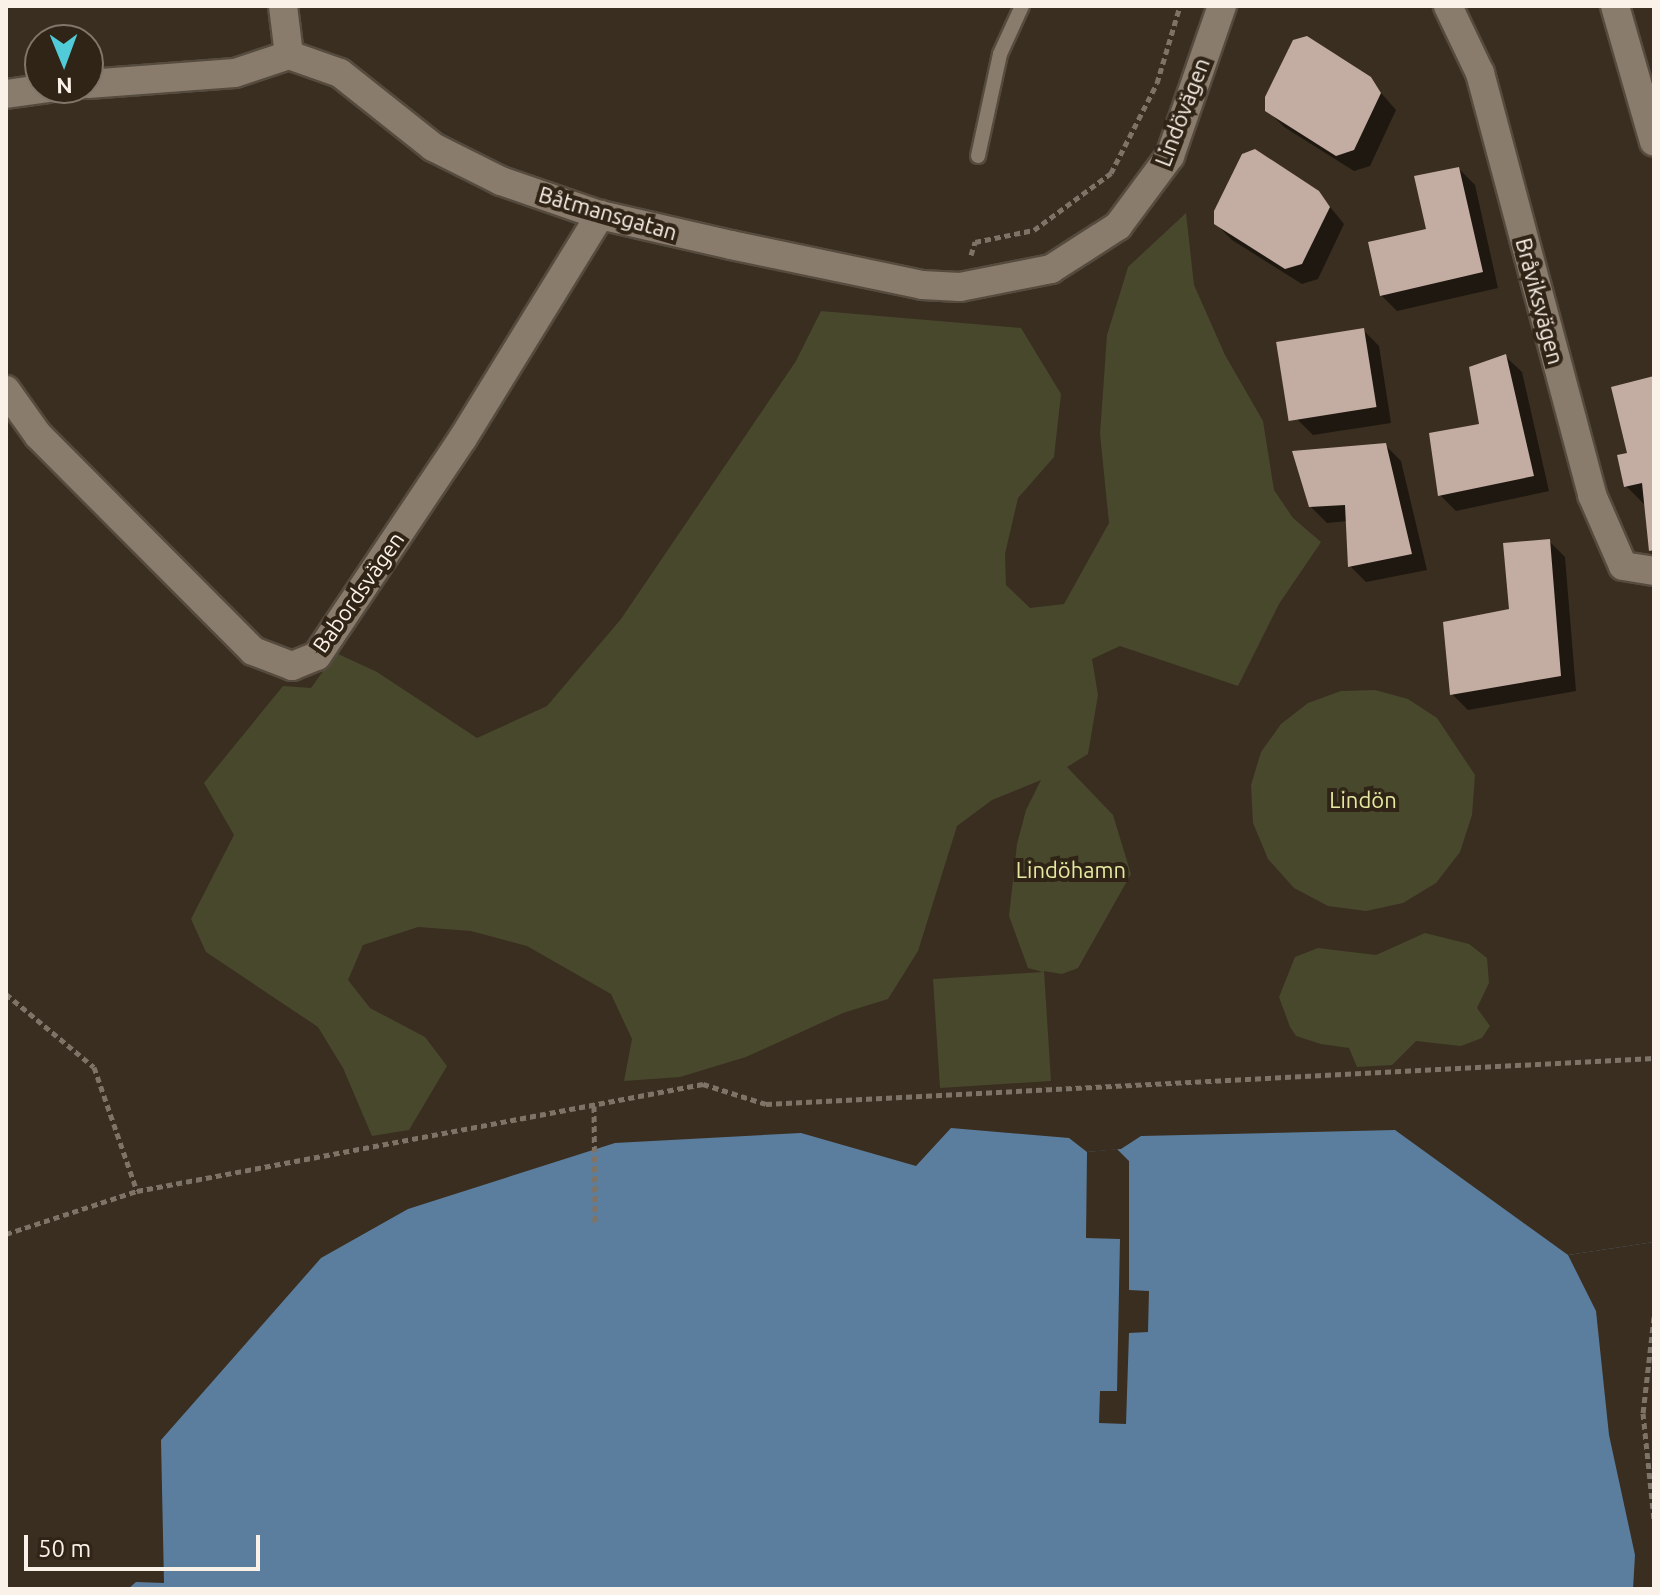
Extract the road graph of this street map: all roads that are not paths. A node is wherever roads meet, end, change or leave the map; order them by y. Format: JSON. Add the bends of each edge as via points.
{"nodes":[{"id":1,"x":283,"y":6,"type":"edge"},
{"id":2,"x":1022,"y":6,"type":"edge"},
{"id":3,"x":1222,"y":6,"type":"edge"},
{"id":4,"x":1448,"y":6,"type":"edge"},
{"id":5,"x":1615,"y":6,"type":"edge"},
{"id":6,"x":289,"y":55,"type":"junction"},
{"id":7,"x":104,"y":83,"type":"edge"},
{"id":8,"x":1654,"y":142,"type":"edge"},
{"id":9,"x":978,"y":156,"type":"dead end"},
{"id":10,"x":600,"y":215,"type":"junction"},
{"id":11,"x":960,"y":287,"type":"joint"},
{"id":12,"x":6,"y":390,"type":"edge"},
{"id":13,"x":1654,"y":571,"type":"edge"}],
"edges":[{"from":1,"to":6,"type":"street"},
{"from":2,"to":9,"type":"lane","via":[[1000,54]]},
{"from":3,"to":11,"type":"street","name":"Lindövägen","via":[[1170,156],[1118,226],[1051,269]]},
{"from":4,"to":13,"type":"street","name":"Bråviksvägen","via":[[1480,73],[1597,507],[1623,566]]},
{"from":5,"to":8,"type":"street"},
{"from":6,"to":7,"type":"street","via":[[235,73]]},
{"from":6,"to":10,"type":"street","name":"Båtmansgatan","via":[[340,73],[433,147],[501,181]]},
{"from":10,"to":11,"type":"street","name":"Båtmansgatan","via":[[922,285]]},
{"from":10,"to":12,"type":"street","name":"Babordsvägen","via":[[463,438],[317,656],[292,666],[253,651],[38,435]]}]}
